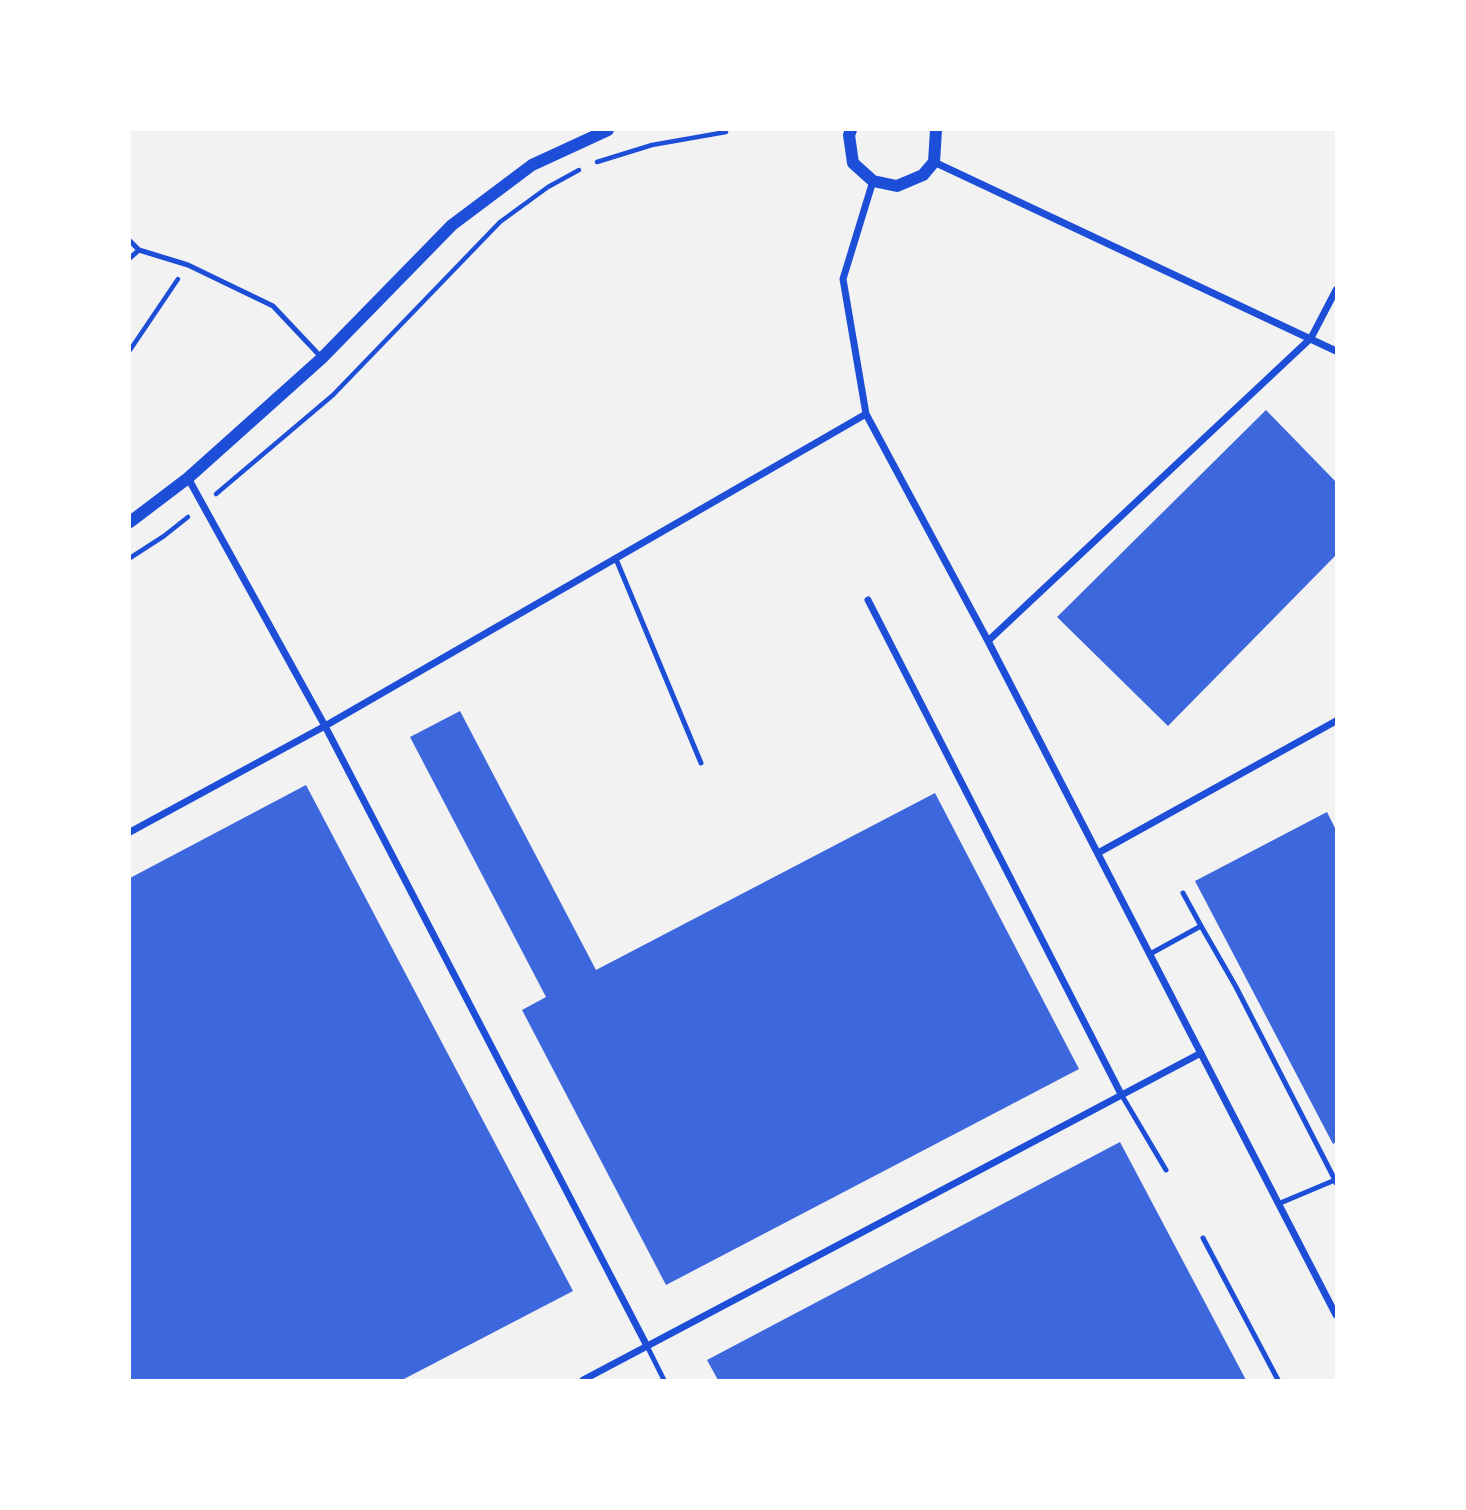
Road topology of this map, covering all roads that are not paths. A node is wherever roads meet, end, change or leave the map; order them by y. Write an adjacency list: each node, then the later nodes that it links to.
1 (608, 130): 12 (street)
2 (851, 130): 5 (street)
3 (936, 130): 4 (street)
4 (934, 162): 5 (street); 10 (street)
5 (873, 181): 13 (street)
6 (130, 241): 7 (lane)
7 (139, 250): 8 (lane); 12 (lane)
8 (130, 258)
9 (1336, 290): 10 (street)
10 (1311, 338): 11 (street); 18 (street)
11 (1336, 351)
12 (322, 358): 14 (street)
13 (866, 414): 16 (street); 18 (street)
14 (188, 478): 15 (street); 20 (street)
15 (130, 522)
16 (616, 559): 20 (street); 21 (lane)
17 (868, 600): 28 (street)
18 (988, 641): 23 (street)
19 (1336, 720): 23 (street)
20 (326, 726): 22 (street); 34 (street)
21 (701, 763)
22 (130, 832)
23 (1098, 853): 26 (street)
24 (1183, 893): 25 (lane)
25 (1201, 926): 26 (lane); 30 (lane)
26 (1150, 954): 27 (street)
27 (1201, 1053): 28 (street); 31 (street)
28 (1121, 1094): 29 (lane); 34 (street)
29 (1166, 1170)
30 (1336, 1182): 31 (lane)
31 (1278, 1204): 33 (street)
32 (1203, 1238): 37 (lane)
33 (1336, 1315)
34 (647, 1346): 35 (street); 36 (lane)
35 (583, 1381)
36 (664, 1381)
37 (1278, 1381)

